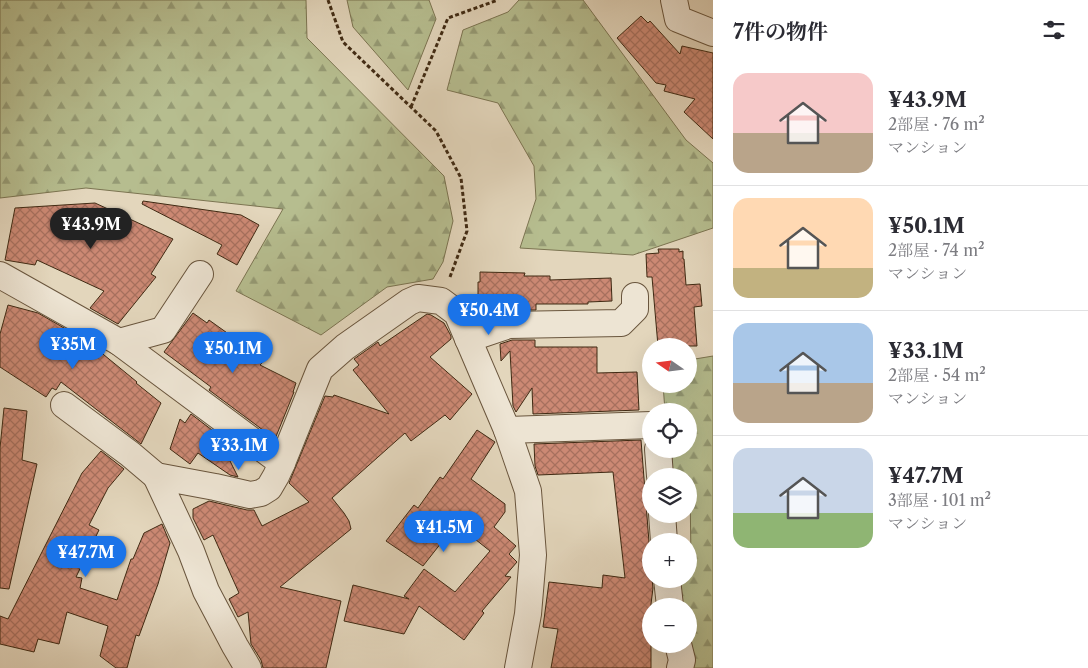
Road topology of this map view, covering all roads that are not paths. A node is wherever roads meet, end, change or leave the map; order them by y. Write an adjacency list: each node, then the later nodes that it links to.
1 (674, 0): 2 (street)
2 (713, 33)
3 (200, 274): 7 (street)
4 (0, 275): 7 (street)
5 (635, 296): 6 (street)
6 (468, 339): 10 (street); 11 (street)
7 (119, 342): 11 (street)
8 (64, 406): 12 (street)
9 (642, 425): 10 (street)
10 (507, 430): 15 (street)
11 (282, 463): 12 (street)
12 (156, 476): 14 (street)
13 (680, 653): 16 (street)
14 (248, 668)
15 (518, 668)
16 (680, 668)

